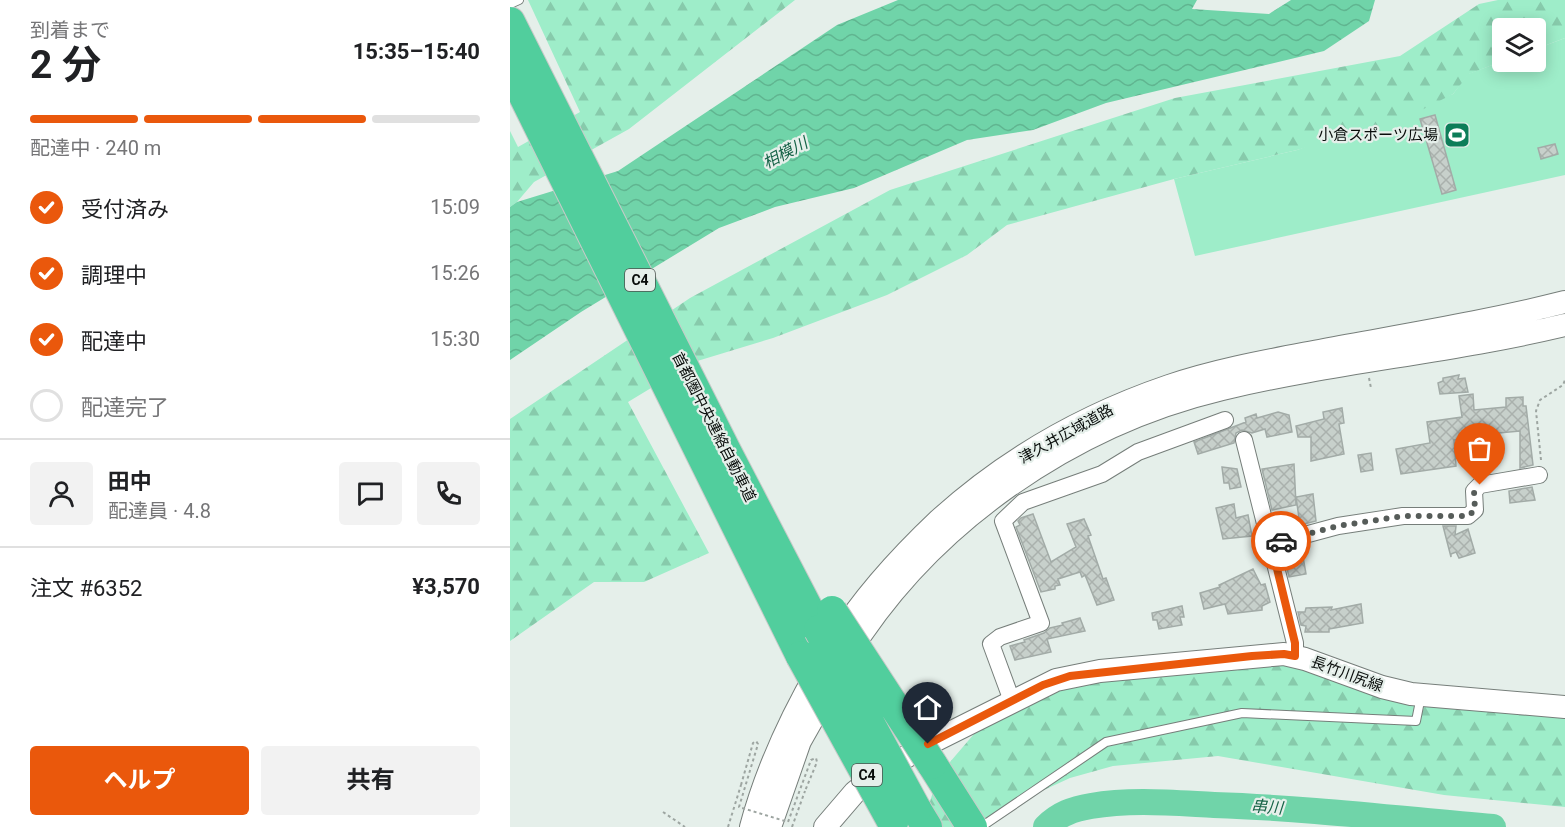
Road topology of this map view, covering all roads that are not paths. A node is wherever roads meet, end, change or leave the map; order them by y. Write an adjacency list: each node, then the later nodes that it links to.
1 (519, 0): 2 (lane)
2 (510, 4)
3 (510, 22): 10 (highway, 首都圏中央連絡自動車道 / C4)
4 (510, 68): 10 (highway, 首都圏中央連絡自動車道 / C4)
5 (1565, 302): 19 (main road, 津久井広域道路)
6 (1565, 325): 17 (main road, 津久井広域道路)
7 (1225, 420): 15 (street)
8 (1244, 440): 11 (street)
9 (1539, 475): 11 (street)
10 (766, 540): 12 (highway); 18 (highway, 首都圏中央連絡自動車道 / C4, bridge)
11 (1271, 544): 13 (street)
12 (826, 620): 21 (highway, C4, bridge); 22 (highway, bridge)
13 (1295, 656): 14 (main road, 長竹川尻線); 15 (main road, 長竹川尻線)
14 (1421, 695): 16 (main road, 長竹川尻線); 23 (lane)
15 (1012, 701): 20 (main road, 長竹川尻線)
16 (1565, 707)
17 (778, 820)
18 (895, 826)
19 (751, 827)
20 (825, 827)
21 (927, 827)
22 (972, 827)
23 (981, 827)

